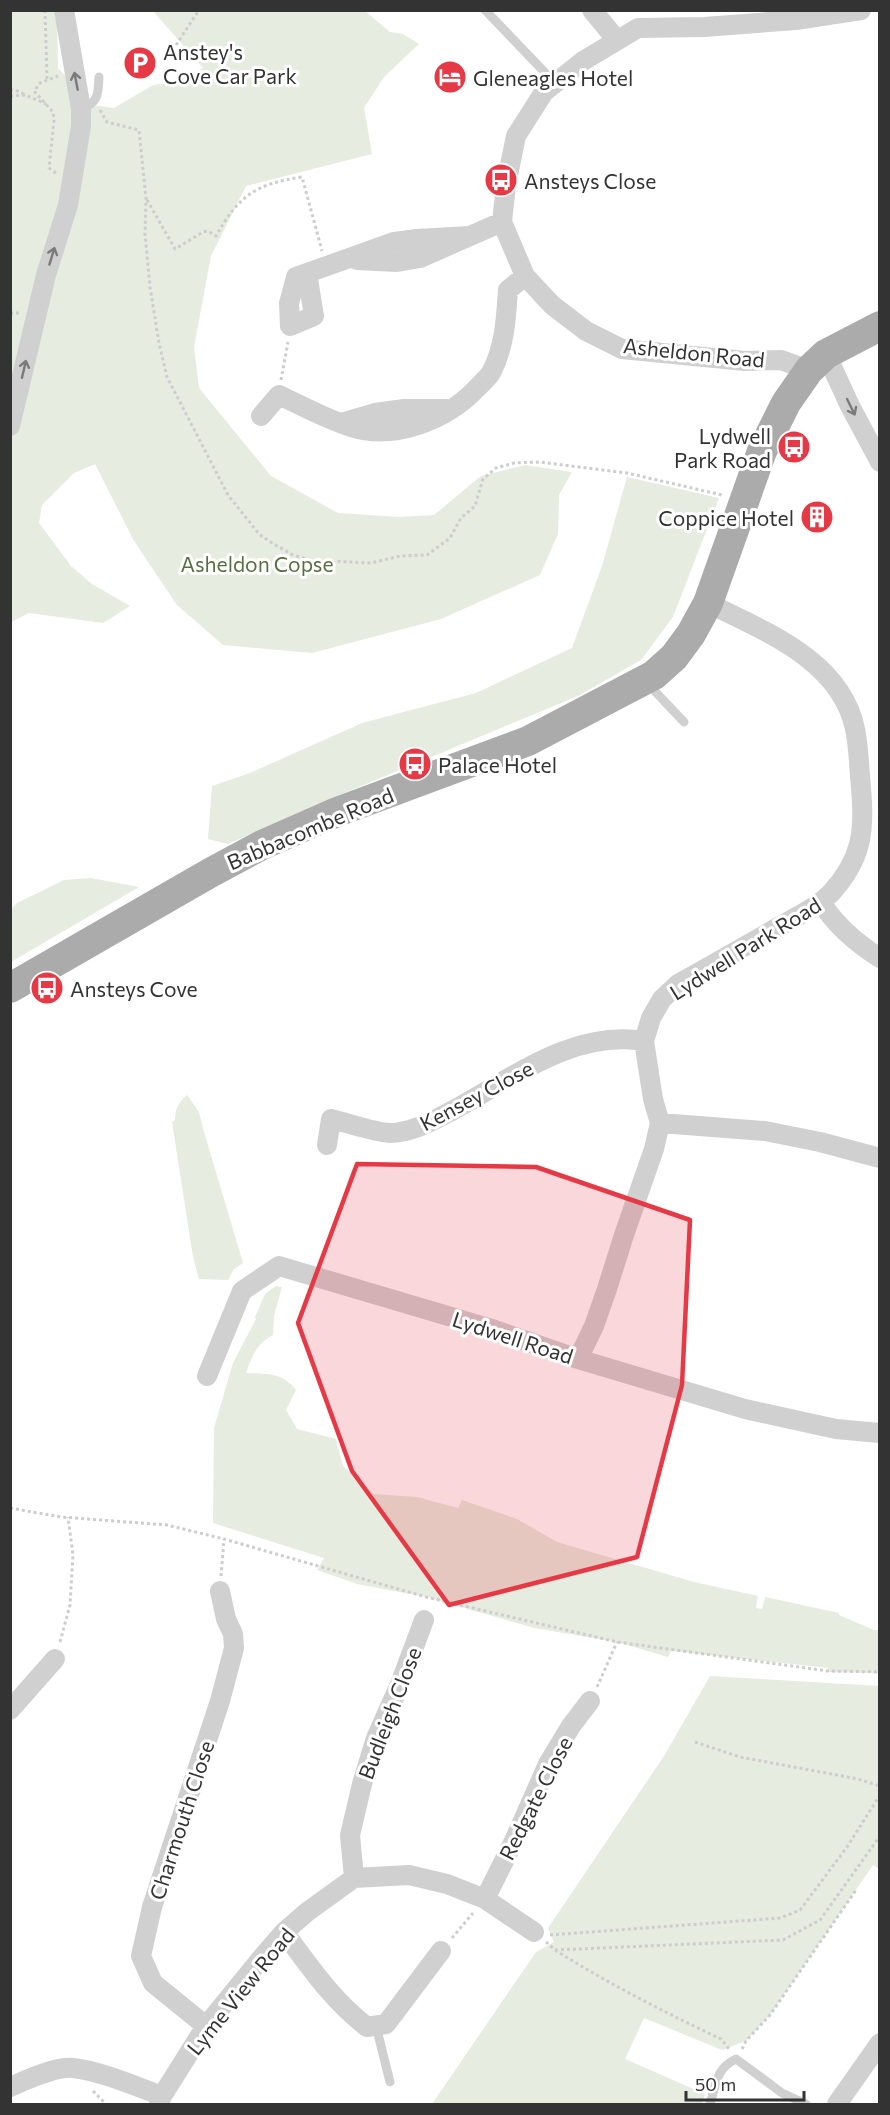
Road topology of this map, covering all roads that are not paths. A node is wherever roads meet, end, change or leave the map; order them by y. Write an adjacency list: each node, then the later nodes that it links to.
1 (64, 10): 8 (street, one-way to 1)
2 (485, 10): 7 (lane)
3 (592, 10): 5 (street)
4 (861, 10): 5 (street, Asheldon Road)
5 (616, 39): 7 (street, Asheldon Road)
6 (99, 77): 8 (lane)
7 (555, 83): 9 (street, Asheldon Road)
8 (86, 107): 21 (street, one-way to 8)
9 (502, 222): 10 (street); 16 (street, Asheldon Road)
10 (469, 236): 11 (street); 13 (street)
11 (417, 238): 12 (street); 13 (street)
12 (394, 242): 14 (street); 15 (street)
13 (420, 258): 15 (street)
14 (348, 260): 15 (street); 17 (street)
15 (397, 262)
16 (525, 276): 19 (street, Asheldon Road); 20 (street)
17 (290, 326)
18 (879, 326): 19 (main road, Babbacombe Road)
19 (818, 362): 22 (street, one-way to 22); 23 (main road, Babbacombe Road)
20 (261, 416)
21 (10, 426)
22 (879, 462)
23 (708, 603): 24 (main road, Babbacombe Road); 26 (street, Lydwell Park Road)
24 (644, 680): 25 (lane); 28 (main road, Babbacombe Road)
25 (684, 722)
26 (821, 902): 27 (street); 29 (street, Lydwell Park Road)
27 (879, 958)
28 (10, 988)
29 (644, 1041): 30 (street, Lydwell Park Road); 31 (street, Kensey Close)
30 (660, 1123): 32 (street); 33 (street, Lydwell Park Road)
31 (327, 1145)
32 (879, 1158)
33 (578, 1359): 34 (street, Lydwell Road); 35 (street, Lydwell Road)
34 (207, 1376)
35 (879, 1433)
36 (220, 1590): 46 (street, Charmouth Close)
37 (423, 1620): 41 (street, Budleigh Close)
38 (55, 1659): 40 (street)
39 (590, 1701): 42 (street, Redgate Close)
40 (10, 1710)
41 (354, 1878): 42 (street); 43 (street, Lyme View Road)
42 (485, 1899): 44 (street)
43 (284, 1932): 46 (street, Lyme View Road); 47 (street)
44 (534, 1932)
45 (441, 1951): 47 (street)
46 (206, 2025): 51 (street, Lyme View Road)
47 (376, 2026): 49 (lane)
48 (879, 2043): 54 (street)
49 (390, 2082)
50 (10, 2087): 51 (street)
51 (161, 2100)
52 (710, 2104): 53 (lane)
53 (806, 2104)
54 (837, 2104)

